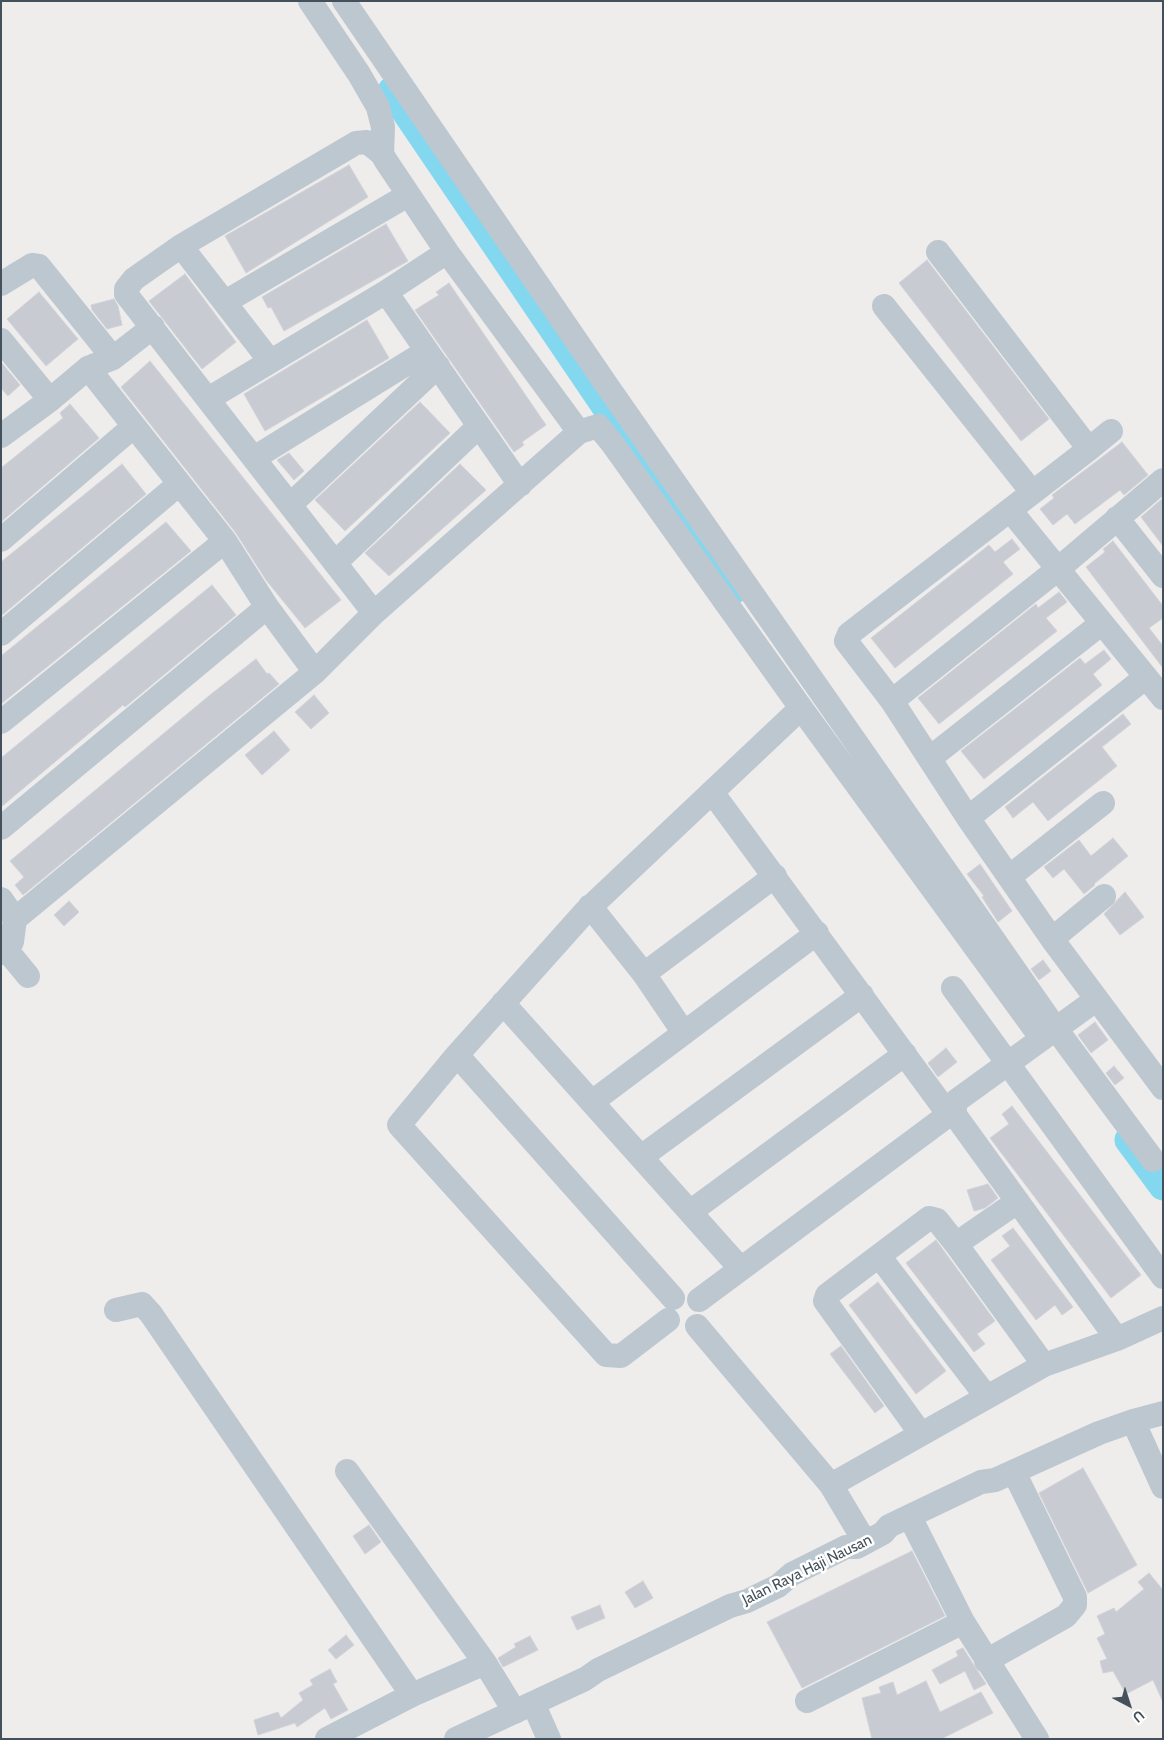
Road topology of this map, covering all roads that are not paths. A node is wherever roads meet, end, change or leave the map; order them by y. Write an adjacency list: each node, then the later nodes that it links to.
1 (310, 1): 3 (street)
2 (344, 1): 70 (street)
3 (382, 154): 4 (street); 5 (street)
4 (408, 195): 6 (street); 10 (street)
5 (180, 246): 10 (street); 12 (street)
6 (447, 252): 9 (street); 23 (street)
7 (938, 252): 25 (street)
8 (1, 284): 14 (street)
9 (386, 292): 15 (street); 16 (street)
10 (225, 302): 16 (street)
11 (884, 306): 30 (street)
12 (153, 328): 14 (street); 18 (street)
13 (1, 340): 19 (street)
14 (113, 358): 17 (street)
15 (432, 358): 20 (street); 26 (street); 31 (street)
16 (270, 361): 18 (street)
17 (88, 368): 19 (street); 21 (street)
18 (208, 399): 26 (street)
19 (50, 400): 24 (street)
20 (479, 426): 29 (street); 36 (street)
21 (133, 427): 28 (street); 34 (street)
22 (1111, 431): 25 (street)
23 (579, 432): 29 (street); 47 (street)
24 (1, 436)
25 (1089, 449): 30 (street)
26 (254, 458): 31 (street)
27 (1163, 480): 33 (street)
28 (179, 484): 35 (street); 42 (street)
29 (520, 485): 40 (street)
30 (1032, 492): 32 (street)
31 (290, 505): 36 (street)
32 (1010, 510): 37 (street); 46 (street)
33 (1117, 518): 37 (street); 38 (street)
34 (1, 540)
35 (225, 542): 39 (street); 48 (street)
36 (335, 563): 40 (street)
37 (1058, 569): 41 (street); 46 (street)
38 (1163, 576)
39 (267, 607): 43 (street); 53 (street)
40 (374, 613): 43 (street)
41 (1102, 623): 44 (street); 49 (street)
42 (1, 634)
43 (315, 672): 59 (street)
44 (1146, 677): 45 (street); 52 (street)
45 (1163, 698)
46 (892, 701): 49 (street)
47 (801, 708): 50 (street); 70 (street)
48 (1, 722)
49 (930, 758): 52 (street)
50 (712, 792): 54 (street); 58 (street)
51 (1103, 803): 55 (street)
52 (968, 818): 55 (street)
53 (1, 828)
54 (776, 876): 60 (street); 63 (street)
55 (1009, 877): 61 (street)
56 (1104, 896): 61 (street)
57 (1, 899): 59 (street)
58 (590, 906): 63 (street); 68 (street)
59 (15, 919): 62 (street)
60 (817, 933): 66 (street); 69 (street)
61 (1052, 939): 67 (street)
62 (4, 951): 64 (street)
63 (644, 974): 69 (street)
64 (28, 976)
65 (953, 988): 73 (street)
66 (862, 995): 72 (street); 77 (street)
67 (1097, 999): 70 (street); 74 (street)
68 (503, 1003): 71 (street); 75 (street)
69 (684, 1032): 75 (street)
70 (1049, 1034): 73 (street); 78 (street)
71 (457, 1054): 86 (street); 86 (street)
72 (905, 1054): 76 (street); 80 (street)
73 (1008, 1064): 76 (street); 84 (street)
74 (1163, 1088)
75 (592, 1102): 77 (street)
76 (952, 1113): 79 (street); 83 (street)
77 (641, 1157): 80 (street)
78 (1153, 1160)
79 (1017, 1202): 81 (street); 90 (street)
80 (690, 1212): 83 (street)
81 (956, 1244): 82 (street); 91 (street)
82 (879, 1256): 92 (street); 95 (street)
83 (741, 1269): 85 (street)
84 (1163, 1278)
85 (699, 1300): 86 (street); 89 (street)
86 (670, 1309): 89 (street)
87 (116, 1310): 105 (street)
88 (1163, 1318): 90 (street)
89 (697, 1326): 98 (street)
90 (1117, 1339): 91 (street)
91 (1044, 1365): 92 (street)
92 (986, 1396): 95 (street)
93 (1163, 1413): 94 (street, Jalan Raya Haji Nausan)
94 (1133, 1421): 97 (street, Jalan Raya Haji Nausan); 99 (street)
95 (922, 1434): 98 (street)
96 (347, 1471): 104 (street)
97 (1014, 1472): 100 (street, Jalan Raya Haji Nausan); 103 (street)
98 (831, 1485): 101 (street)
99 (1163, 1487)
100 (910, 1517): 101 (street, Jalan Raya Haji Nausan); 102 (street)
101 (865, 1542): 107 (street, Jalan Raya Haji Nausan)
102 (963, 1622): 103 (street); 106 (street)
103 (986, 1661): 111 (street)
104 (485, 1664): 105 (street); 107 (street)
105 (412, 1695): 108 (street)
106 (807, 1701)
107 (524, 1708): 109 (street, Jalan Raya Haji Nausan); 110 (street)
108 (327, 1739)
109 (456, 1739)
110 (549, 1739)
111 (1037, 1739)

